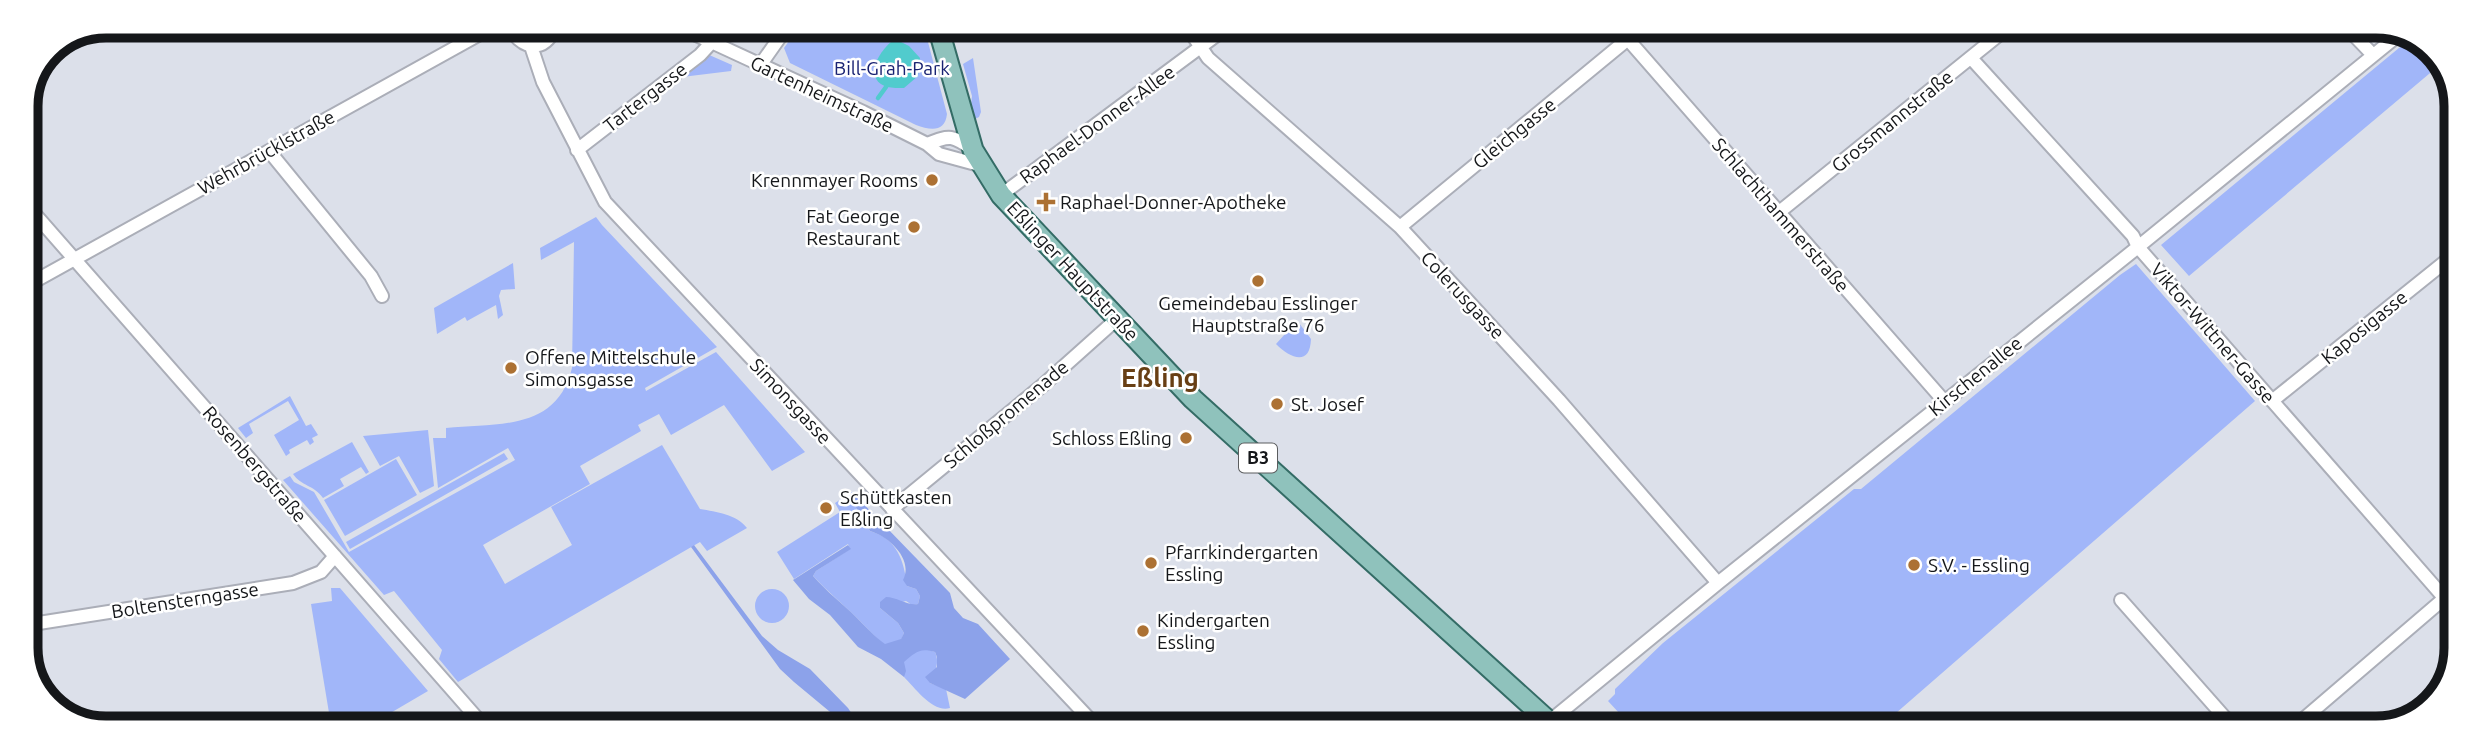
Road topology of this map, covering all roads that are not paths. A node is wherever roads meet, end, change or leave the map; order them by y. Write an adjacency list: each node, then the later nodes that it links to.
1 (473, 38): 23 (street, Wehrbrücklstraße)
2 (516, 38): 14 (street)
3 (551, 38): 14 (street)
4 (701, 38): 13 (street, Gartenheimstraße)
5 (779, 38): 18 (street)
6 (941, 38): 19 (main road, Eßlinger Hauptstraße / B3)
7 (1194, 38): 15 (street, Colerusgasse)
8 (1213, 38): 15 (street, Raphael-Donner-Allee)
9 (1993, 38): 17 (street, Grossmannstraße)
10 (2357, 38): 16 (street)
11 (1628, 39): 26 (street, Schlachthammerstraße); 28 (street, Gleichgasse)
12 (2391, 40): 16 (street, Kirschenallee)
13 (711, 43): 18 (street, Gartenheimstraße); 22 (street, Tartergasse)
14 (531, 46): 22 (street, Simonsgasse)
15 (1200, 48): 25 (street, Raphael-Donner-Allee); 28 (street, Colerusgasse)
16 (2373, 55): 29 (street, Kirschenallee)
17 (1970, 58): 26 (street, Grossmannstraße); 29 (street, Viktor-Wittner-Gasse)
18 (761, 64): 21 (street, Gartenheimstraße)
19 (961, 108): 20 (street); 24 (main road, Eßlinger Hauptstraße / B3)
20 (947, 136): 21 (street); 24 (street)
21 (927, 144): 24 (street, Gartenheimstraße)
22 (577, 150): 37 (street, Simonsgasse)
23 (269, 151): 30 (street, Wehrbrücklstraße); 33 (street)
24 (978, 158): 25 (main road, Eßlinger Hauptstraße / B3)
25 (1001, 195): 34 (main road, Eßlinger Hauptstraße / B3)
26 (1779, 213): 35 (street, Schlachthammerstraße)
27 (38, 218): 30 (street, Rosenbergstraße)
28 (1400, 227): 39 (street, Colerusgasse)
29 (2135, 241): 35 (street, Kirschenallee); 36 (street, Viktor-Wittner-Gasse)
30 (74, 258): 32 (street, Wehrbrücklstraße); 38 (street, Rosenbergstraße)
31 (2444, 263): 36 (street, Kaposigasse)
32 (38, 279)
33 (382, 296)
34 (1118, 318): 37 (street, Schloßpromenade); 46 (main road, Eßlinger Hauptstraße / B3)
35 (1944, 401): 39 (street, Kirschenallee)
36 (2272, 401): 40 (street, Viktor-Wittner-Gasse)
37 (892, 509): 45 (street, Simonsgasse)
38 (335, 556): 43 (street, Boltensterngasse); 44 (street, Rosenbergstraße)
39 (1717, 583): 47 (street, Kirschenallee)
40 (2444, 589)
41 (2444, 598): 49 (street)
42 (2121, 600): 48 (street)
43 (39, 623)
44 (475, 716)
45 (1087, 716)
46 (1544, 716)
47 (1562, 716)
48 (2223, 716)
49 (2307, 716)

